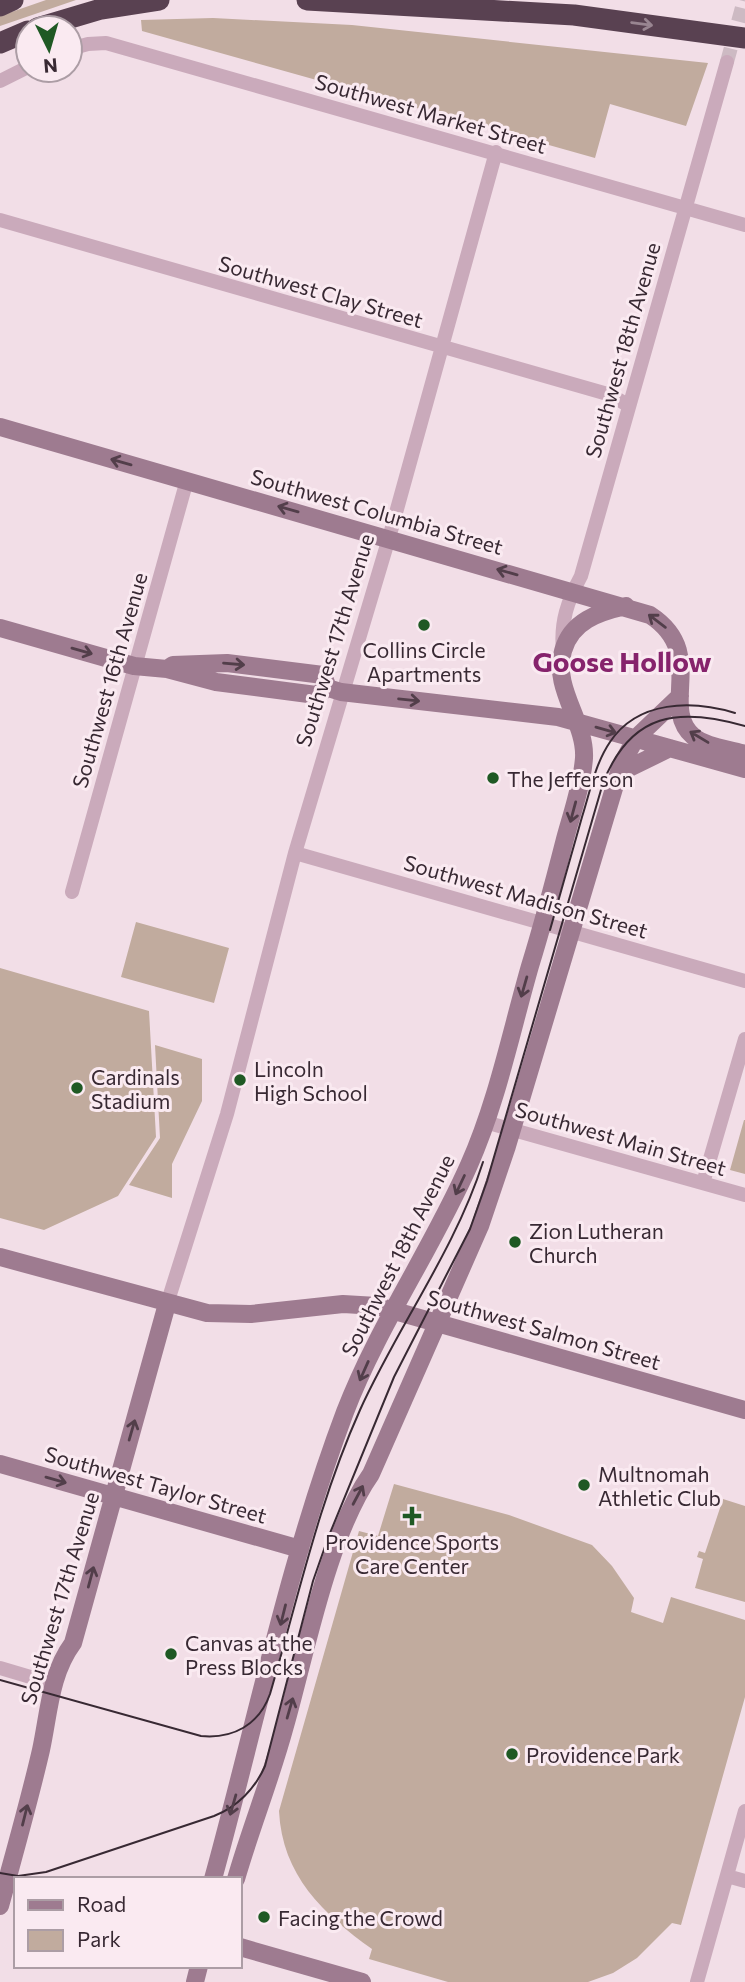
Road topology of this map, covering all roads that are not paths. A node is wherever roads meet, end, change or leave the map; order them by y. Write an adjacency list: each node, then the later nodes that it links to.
1 (13, 0): 6 (highway)
2 (159, 0): 7 (highway)
3 (307, 0): 5 (highway)
4 (524, 0): 8 (highway)
5 (352, 1): 8 (highway)
6 (0, 6)
7 (84, 14)
8 (574, 15): 9 (highway, one-way to 9)
9 (745, 38)
10 (84, 45): 12 (street, Southwest Market Street)
11 (727, 62): 13 (street, Southwest 18th Avenue)
12 (496, 152): 13 (street, Southwest Market Street); 16 (street, Southwest 17th Avenue)
13 (687, 207): 15 (street, Southwest Market Street); 17 (street, Southwest 18th Avenue)
14 (0, 220): 16 (street, Southwest Clay Street)
15 (745, 225)
16 (442, 347): 17 (street, Southwest Clay Street); 20 (street, Southwest 17th Avenue)
17 (629, 406): 21 (street, Southwest 18th Avenue)
18 (0, 427): 19 (street, Southwest Columbia Street, one-way to 18)
19 (187, 480): 20 (street, Southwest Columbia Street, one-way to 19); 25 (street, Southwest 16th Avenue)
20 (389, 538): 21 (street, Southwest Columbia Street, one-way to 20); 26 (street, Southwest 17th Avenue)
21 (573, 590): 22 (street, Southwest Columbia Street); 24 (street, Southwest 18th Avenue)
22 (626, 606): 24 (street); 27 (street, Southwest Columbia Street, one-way to 22)
23 (0, 628): 25 (street, one-way to 25)
24 (563, 650): 28 (street, Southwest 18th Avenue)
25 (134, 666): 26 (street, one-way to 26); 35 (street, Southwest 16th Avenue)
26 (335, 690): 28 (street, one-way to 28); 34 (street, Southwest 17th Avenue)
27 (680, 696): 29 (street); 31 (street, Southwest Columbia Street, one-way to 27)
28 (577, 722): 29 (street, one-way to 29); 36 (street, Southwest 18th Avenue, one-way to 36)
29 (636, 738): 30 (street); 33 (street)
30 (670, 748): 32 (street); 33 (street)
31 (745, 754)
32 (745, 769)
33 (618, 773): 37 (street)
34 (296, 853): 36 (street, Southwest Madison Street); 45 (street, Southwest 17th Avenue)
35 (72, 892)
36 (543, 922): 37 (street, Southwest Madison Street); 40 (street, Southwest 18th Avenue, one-way to 40)
37 (572, 930): 38 (street, Southwest Madison Street); 41 (street)
38 (745, 981)
39 (745, 1039): 42 (street)
40 (485, 1122): 41 (street, Southwest Main Street); 46 (street, Southwest 18th Avenue, one-way to 46)
41 (512, 1129): 42 (street, Southwest Main Street); 47 (street)
42 (703, 1183): 43 (street, Southwest Main Street)
43 (745, 1195)
44 (0, 1257): 45 (street, Southwest Salmon Street)
45 (167, 1304): 46 (street, Southwest Salmon Street); 50 (street, Southwest 17th Avenue, one-way to 45)
46 (394, 1310): 47 (street, Southwest Salmon Street); 51 (street, Southwest 18th Avenue, one-way to 51)
47 (440, 1323): 48 (street, Southwest Salmon Street); 57 (street, one-way to 47)
48 (745, 1410)
49 (0, 1464): 50 (street, Southwest Taylor Street, one-way to 50)
50 (113, 1496): 51 (street, Southwest Taylor Street); 53 (street, Southwest 17th Avenue, one-way to 50)
51 (300, 1549): 56 (street, Southwest 18th Avenue, one-way to 56)
52 (0, 1668): 53 (street)
53 (54, 1684): 58 (street, Southwest 17th Avenue, one-way to 53)
54 (745, 1811): 55 (street)
55 (727, 1876): 59 (street); 63 (street)
56 (214, 1877)
57 (237, 1877)
58 (8, 1881): 60 (street, Southwest 17th Avenue)
59 (745, 1881)
60 (0, 1906)
61 (242, 1948): 62 (street)
62 (362, 1982)
63 (696, 1982)

